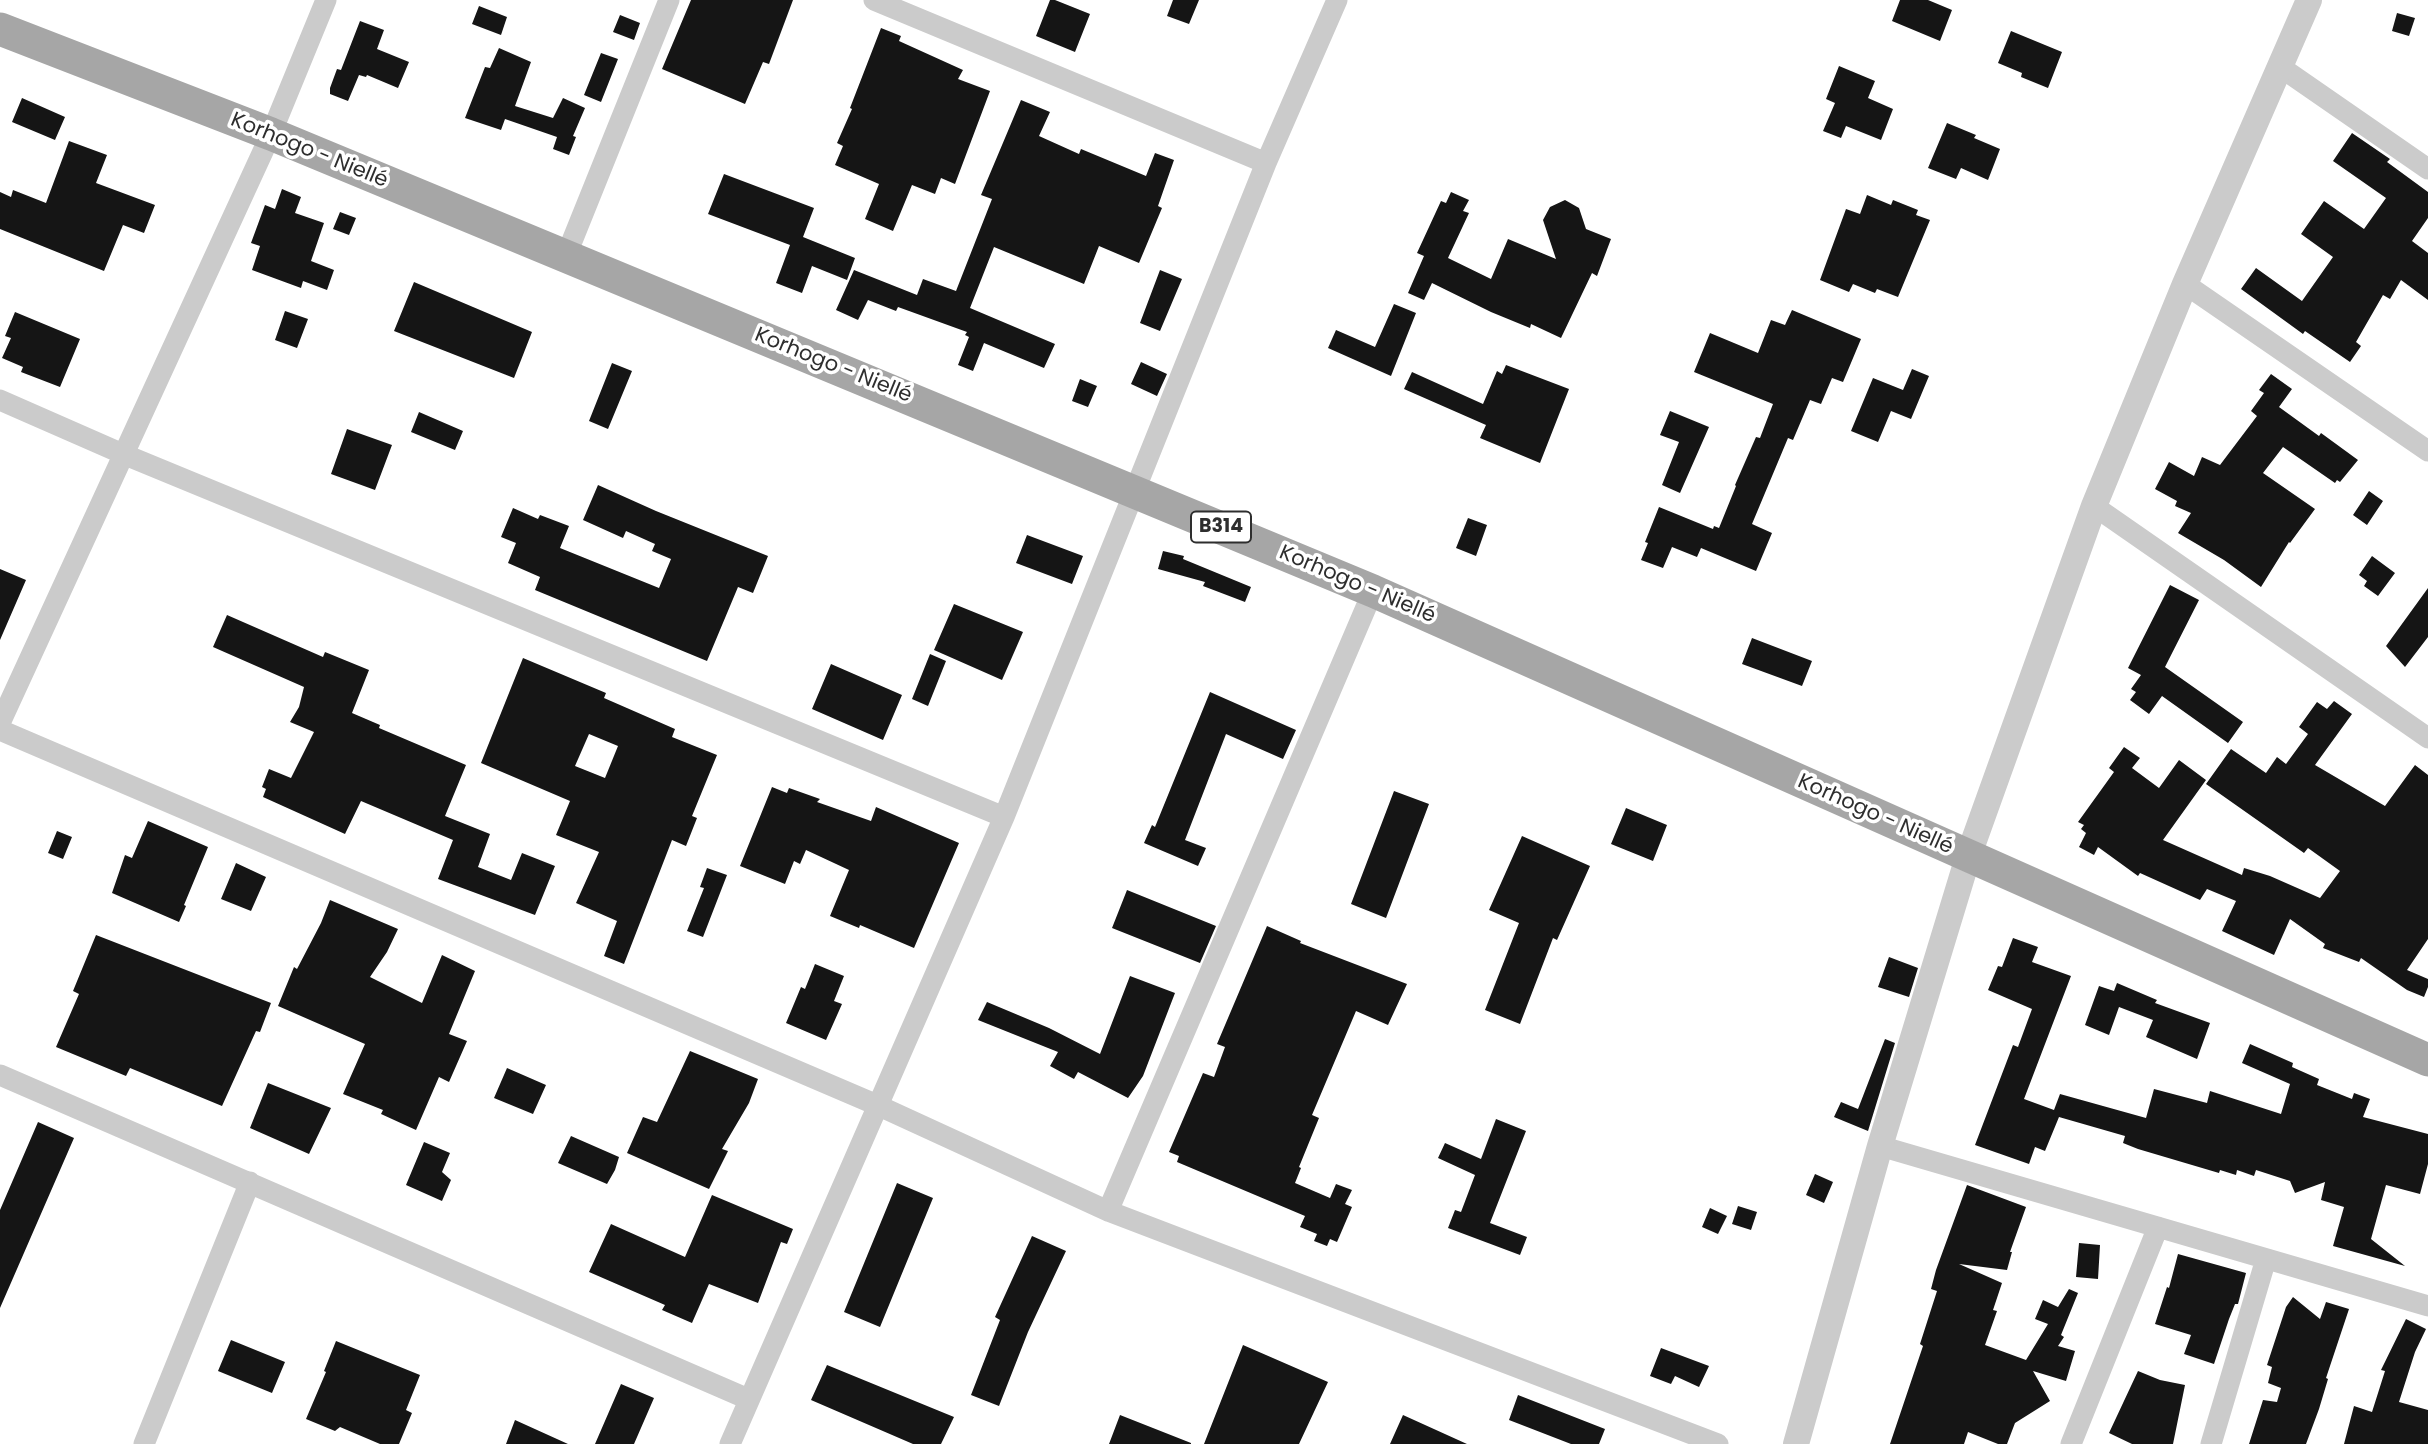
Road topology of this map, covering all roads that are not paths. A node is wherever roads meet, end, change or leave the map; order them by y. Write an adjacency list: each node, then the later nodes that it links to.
1 (326, 0): 8 (street)
2 (670, 0): 11 (street)
3 (874, 0): 9 (street)
4 (1337, 0): 9 (street)
5 (2309, 0): 7 (street)
6 (0, 29): 8 (main road, Korhogo - Niellé / B314)
7 (2279, 66): 10 (street); 12 (street)
8 (271, 134): 11 (main road, Korhogo - Niellé / B314); 15 (street)
9 (1266, 163): 16 (street)
10 (2428, 169)
11 (566, 256): 16 (main road, Korhogo - Niellé / B314)
12 (2185, 284): 14 (street); 17 (street)
13 (0, 400): 15 (street)
14 (2428, 451)
15 (123, 454): 19 (street); 22 (street)
16 (1136, 491): 18 (main road, Korhogo - Niellé / B314); 22 (street)
17 (2094, 506): 21 (street); 23 (street)
18 (1373, 591): 23 (main road, Korhogo - Niellé / B314); 29 (street)
19 (0, 723)
20 (0, 730): 26 (street)
21 (2428, 738)
22 (1004, 817): 26 (street)
23 (1968, 856): 24 (main road, Korhogo - Niellé / B314); 27 (street)
24 (2428, 1060)
25 (0, 1074): 28 (street)
26 (877, 1105): 29 (street); 33 (street)
27 (1880, 1146): 30 (street); 37 (street)
28 (250, 1182): 33 (street); 34 (street)
29 (1108, 1211): 36 (street)
30 (2158, 1227): 31 (street); 38 (street)
31 (2266, 1259): 32 (street); 39 (street)
32 (2428, 1306)
33 (748, 1399): 35 (street)
34 (144, 1444)
35 (730, 1444)
36 (1718, 1444)
37 (1796, 1444)
38 (2071, 1444)
39 (2211, 1444)

